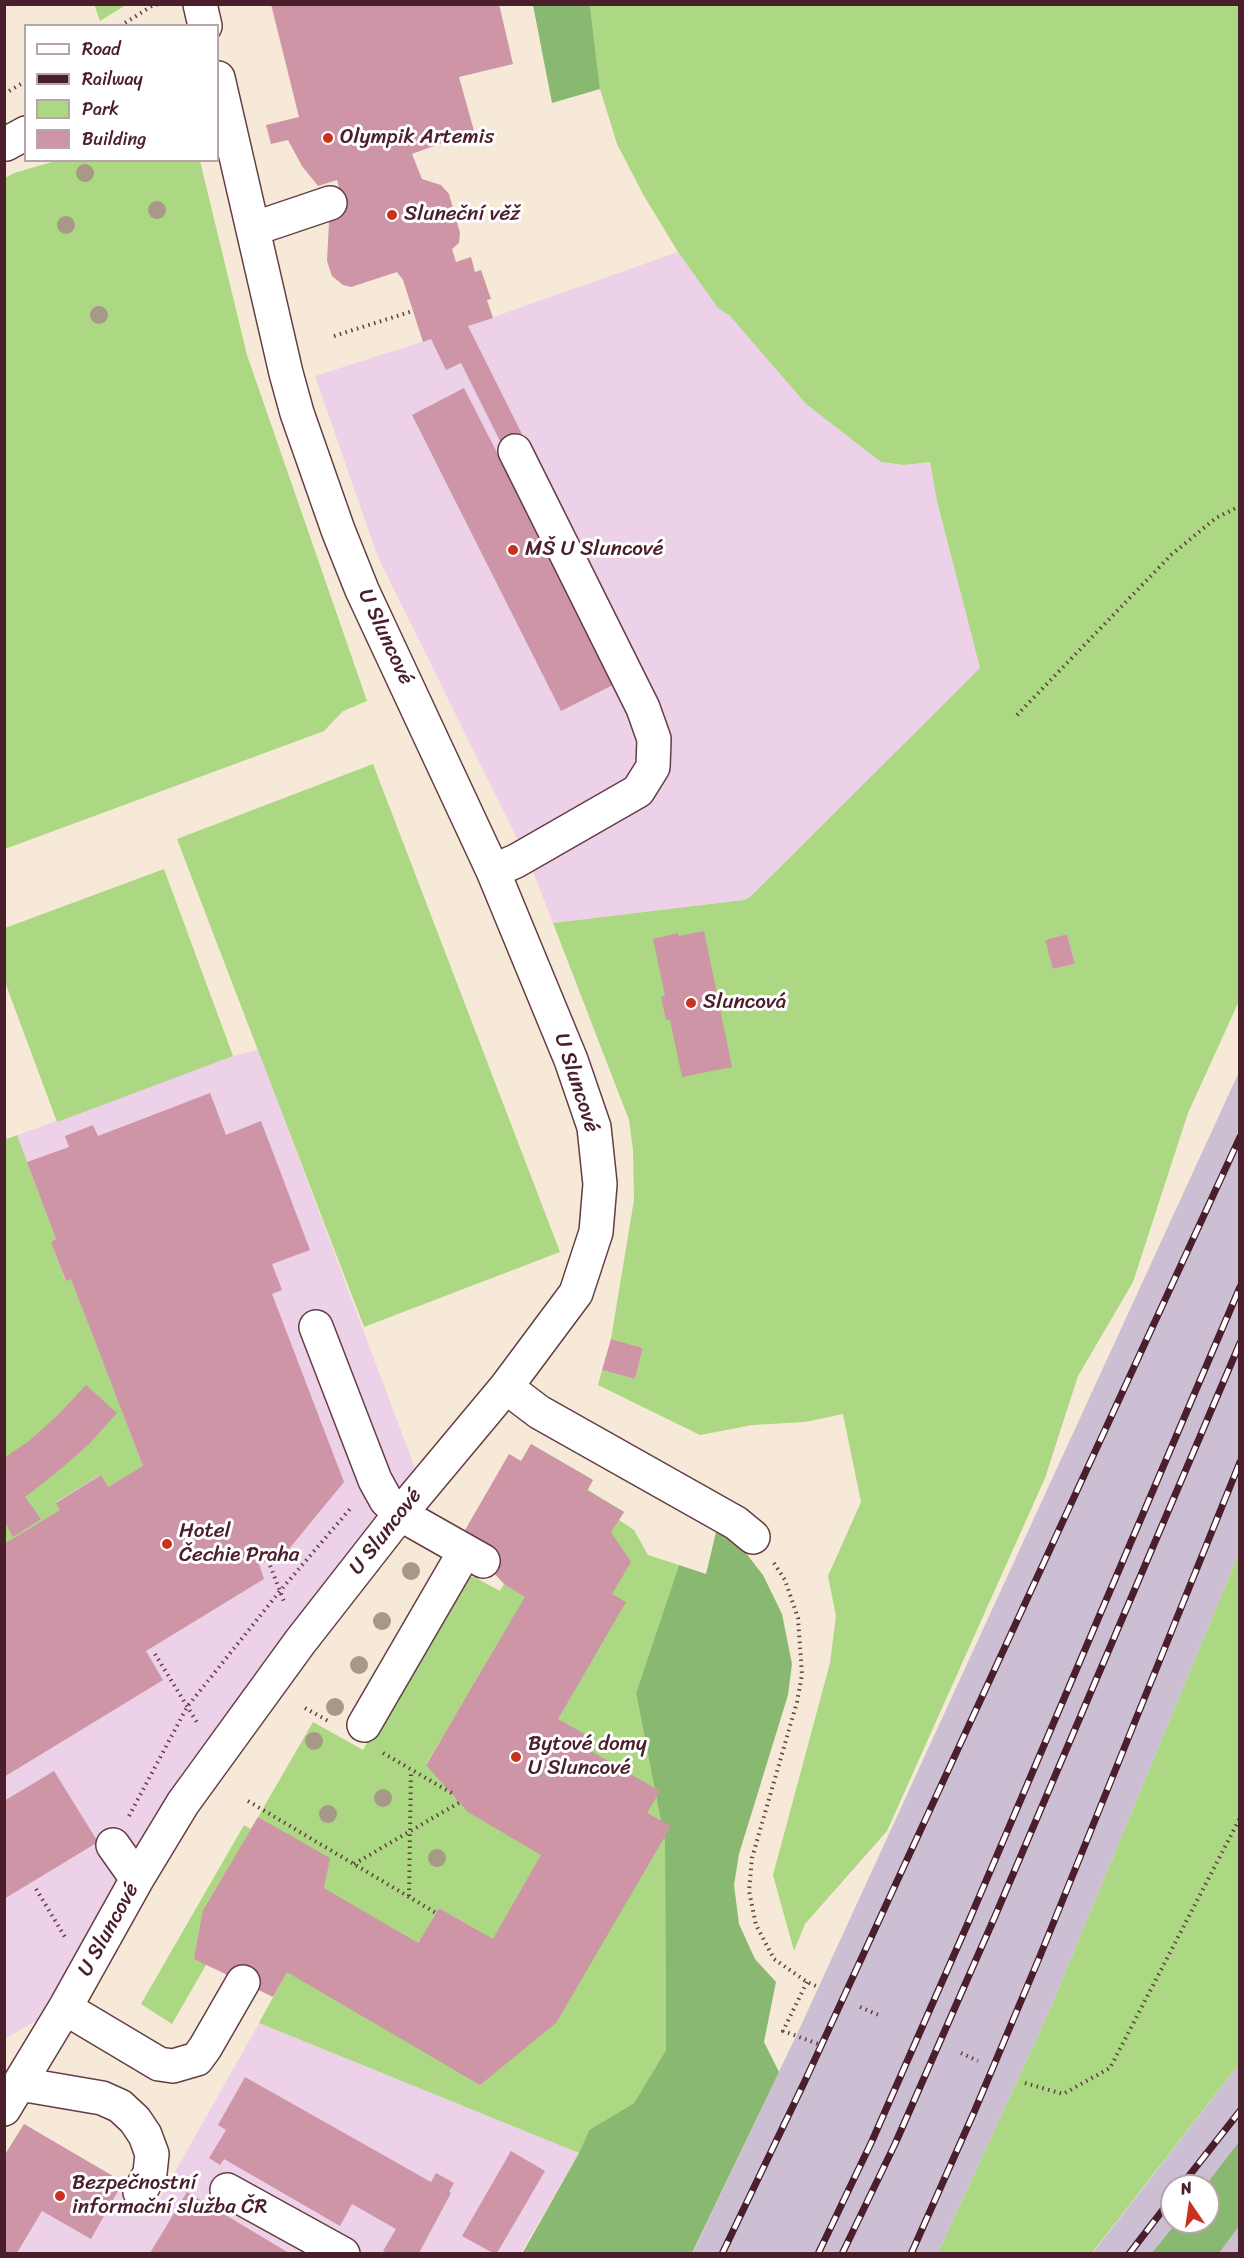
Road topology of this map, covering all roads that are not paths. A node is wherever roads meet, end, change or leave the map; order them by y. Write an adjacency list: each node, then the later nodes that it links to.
1 (200, 4): 2 (street)
2 (205, 24)
3 (219, 82): 5 (street, U Sluncové)
4 (330, 203): 5 (street)
5 (253, 229): 7 (street, U Sluncové)
6 (515, 451): 7 (street)
7 (493, 871): 9 (street, U Sluncové)
8 (316, 1327): 10 (street)
9 (506, 1387): 10 (street, U Sluncové); 11 (street)
10 (400, 1514): 12 (street); 14 (street, U Sluncové)
11 (753, 1537)
12 (364, 1725)
13 (113, 1845): 14 (street)
14 (137, 1880): 16 (street, U Sluncové)
15 (243, 1982): 16 (street)
16 (65, 2008): 17 (street, U Sluncové)
17 (12, 2096): 19 (street)
18 (227, 2190): 20 (street)
19 (140, 2192)
20 (343, 2253)

